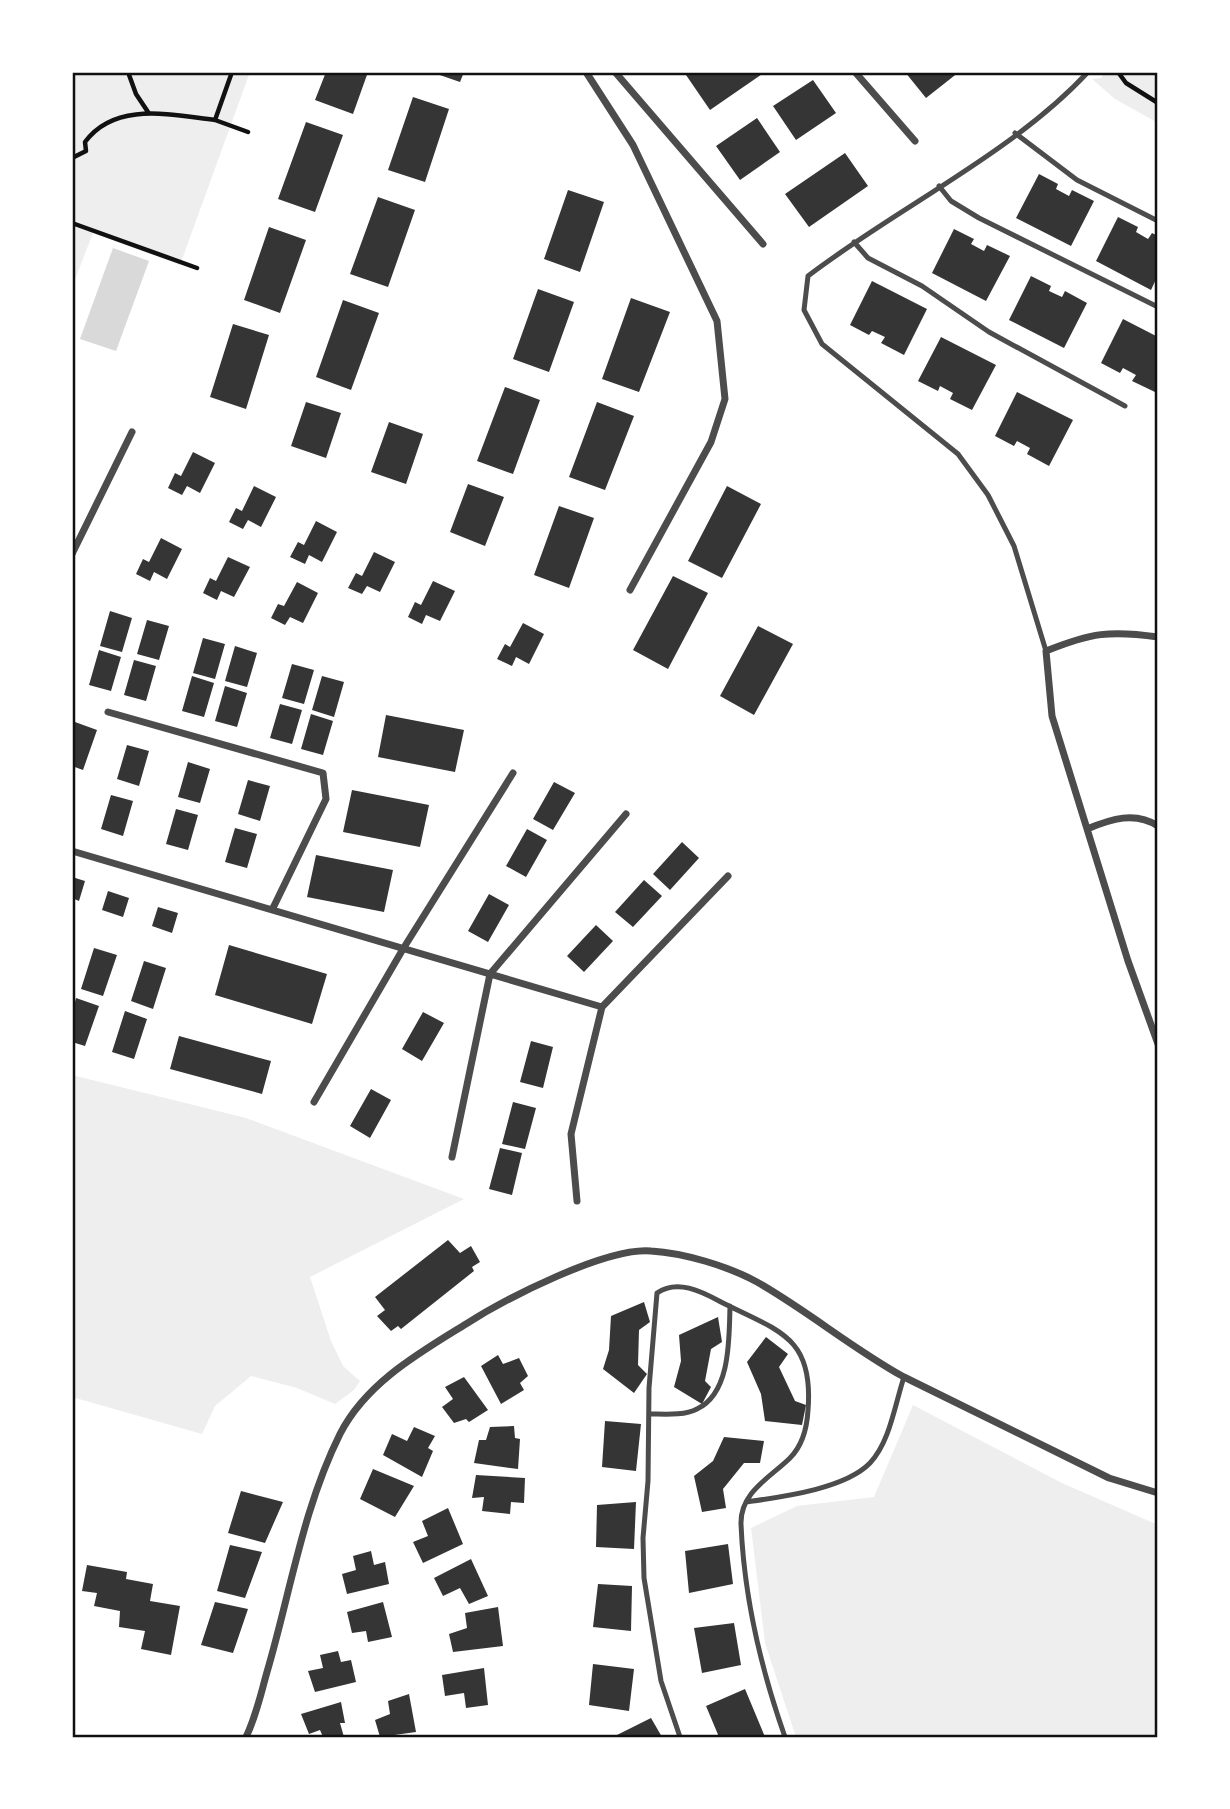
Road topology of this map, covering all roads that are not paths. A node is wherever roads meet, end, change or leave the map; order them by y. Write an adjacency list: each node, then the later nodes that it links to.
1 (586, 72): 15 (street)
2 (615, 72): 10 (street)
3 (855, 72): 6 (street)
4 (1088, 72): 5 (lane)
5 (1015, 133): 7 (lane); 8 (lane)
6 (915, 141)
7 (939, 186): 9 (lane); 11 (lane)
8 (1158, 221)
9 (854, 242): 12 (lane); 17 (lane)
10 (763, 244)
11 (1158, 307)
12 (1125, 406)
13 (132, 432): 14 (street)
14 (72, 554)
15 (630, 590)
16 (1158, 637): 17 (street)
17 (1046, 651): 22 (street)
18 (108, 712): 25 (street)
19 (513, 773): 26 (street)
20 (626, 814): 27 (street)
21 (1158, 826): 22 (street)
22 (1087, 828): 29 (street)
23 (72, 850): 25 (street)
24 (728, 876): 28 (street)
25 (274, 908): 26 (street)
26 (403, 949): 27 (street); 30 (street)
27 (491, 974): 28 (street); 31 (street)
28 (602, 1007): 32 (street)
29 (1158, 1044)
30 (314, 1102)
31 (452, 1157)
32 (577, 1201)
33 (730, 1306): 35 (lane); 35 (lane); 37 (lane)
34 (904, 1377): 36 (street); 37 (lane); 38 (street)
35 (649, 1414): 39 (lane)
36 (1158, 1493)
37 (746, 1502): 40 (lane)
38 (246, 1737)
39 (680, 1737)
40 (785, 1737)

